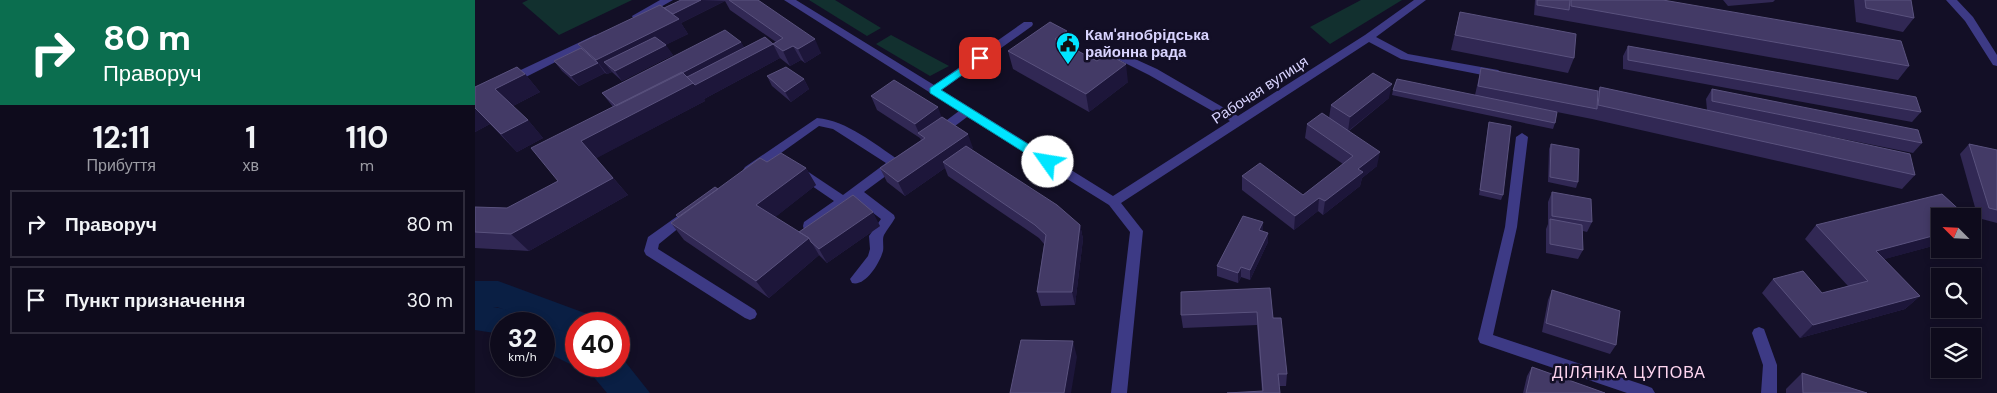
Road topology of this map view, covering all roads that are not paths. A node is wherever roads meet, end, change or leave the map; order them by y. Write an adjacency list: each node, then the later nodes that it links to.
1 (668, 0): 5 (street)
2 (789, 0): 13 (street)
3 (1421, 0): 8 (street, Рабочая вулиця)
4 (1951, 0): 10 (street)
5 (627, 21)
6 (1028, 24): 13 (street)
7 (603, 34): 12 (street)
8 (1369, 37): 11 (street); 15 (street, Рабочая вулиця)
9 (1109, 52): 15 (street)
10 (1997, 63)
11 (1510, 77)
12 (501, 85)
13 (934, 90): 14 (street)
14 (967, 111): 17 (street); 22 (street)
15 (1238, 121): 22 (street, Рабочая вулиця)
16 (1522, 137): 29 (street)
17 (927, 140)
18 (776, 151): 19 (street); 20 (street); 21 (street)
19 (738, 178)
20 (855, 192): 21 (street); 25 (street)
21 (843, 201): 24 (street)
22 (1113, 202): 28 (street)
23 (700, 205): 26 (street)
24 (797, 234)
25 (857, 279)
26 (750, 314)
27 (1759, 333): 30 (street)
28 (1119, 393)
29 (1647, 393)
30 (1769, 393)

